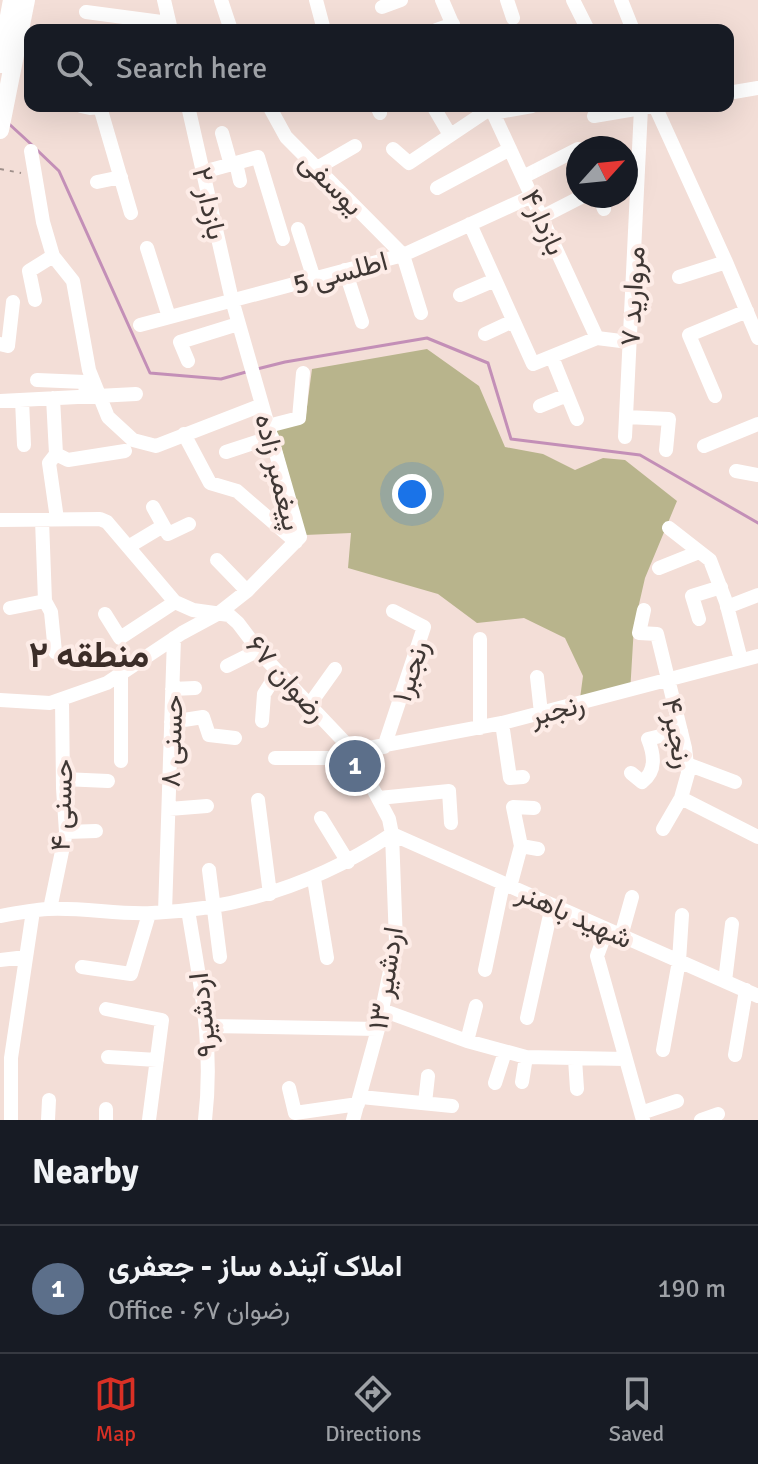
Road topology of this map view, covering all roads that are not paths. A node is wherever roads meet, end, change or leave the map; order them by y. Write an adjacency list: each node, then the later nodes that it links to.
1 (221, 0): 16 (street)
2 (316, 0): 17 (street)
3 (401, 0): 10 (street)
4 (442, 0): 18 (street)
5 (507, 0): 12 (street)
6 (573, 0): 19 (street)
7 (621, 0): 20 (street)
8 (23, 1): 13 (main road); 22 (main road)
9 (168, 1): 15 (street)
10 (382, 7)
11 (86, 12): 14 (street)
12 (513, 18)
13 (24, 24)
14 (158, 24)
15 (170, 24)
16 (229, 24)
17 (322, 24)
18 (453, 24)
19 (585, 24)
20 (631, 24)
21 (24, 42): 35 (main road)
22 (1, 57)
23 (757, 91): 24 (street)
24 (734, 93)
25 (104, 112): 46 (street)
26 (189, 112): 45 (street, بازدار ۲)
27 (272, 112): 44 (street, یوسفی)
28 (437, 112): 37 (street)
29 (487, 112): 37 (street)
30 (493, 112): 40 (street, بازدار۴)
31 (618, 112): 34 (street)
32 (649, 112): 80 (street, مروارید ۷)
33 (651, 112): 61 (street)
34 (594, 116)
35 (2, 122)
36 (222, 133): 43 (street)
37 (450, 135): 39 (street)
38 (355, 146): 44 (street)
39 (393, 149)
40 (510, 149): 47 (street, بازدار۴); 50 (street)
41 (31, 151): 60 (street)
42 (566, 155): 47 (street)
43 (234, 164): 45 (street); 48 (street); 57 (street)
44 (317, 168): 59 (street, یوسفی)
45 (203, 172): 68 (street, بازدار ۲)
46 (121, 177): 49 (street); 53 (street)
47 (523, 177): 51 (street, بازدار۴)
48 (240, 181)
49 (97, 182)
50 (437, 188)
51 (532, 196): 54 (street, بازدار۴); 55 (street, اطلسی 5)
52 (566, 205): 54 (street)
53 (131, 213)
54 (542, 217): 78 (street, بازدار۴)
55 (470, 224): 59 (street, اطلسی 5); 65 (street)
56 (298, 229): 64 (street)
57 (283, 239)
58 (147, 248): 72 (street)
59 (403, 255): 62 (street, اطلسی 5); 71 (street)
60 (53, 256): 67 (street); 88 (street)
61 (726, 262): 63 (street); 70 (street)
62 (345, 270): 64 (street, اطلسی 5); 74 (street)
63 (679, 277)
64 (314, 279): 68 (street, اطلسی 5)
65 (495, 280): 66 (street); 73 (street)
66 (460, 295)
67 (35, 300)
68 (232, 300): 72 (street, اطلسی 5); 75 (street, پیغمبر زاده)
69 (13, 302): 81 (street)
70 (747, 311): 79 (street); 89 (street)
71 (421, 313)
72 (169, 317): 76 (street, اطلسی 5)
73 (513, 321): 77 (street); 82 (street)
74 (362, 322)
75 (238, 324): 83 (street); 93 (street, پیغمبر زاده)
76 (140, 325)
77 (485, 334)
78 (597, 338): 80 (street); 82 (street)
79 (758, 338)
80 (629, 342): 95 (street, مروارید ۷)
81 (0, 344)
82 (552, 357): 87 (street)
83 (188, 361)
84 (303, 373): 98 (street)
85 (37, 380): 88 (street)
86 (136, 394): 88 (street)
87 (567, 395): 94 (street); 96 (street)
88 (93, 396): 90 (street); 99 (street)
89 (715, 396)
90 (53, 398): 91 (street); 106 (street)
91 (22, 400): 92 (street); 101 (street)
92 (0, 401)
93 (262, 405): 98 (street, پیغمبر زاده); 99 (street)
94 (540, 406)
95 (626, 417): 100 (street, مروارید ۷); 103 (street)
96 (577, 419)
97 (758, 424): 102 (street)
98 (270, 431): 105 (street); 115 (street, پیغمبر زاده)
99 (184, 434): 115 (street)
100 (625, 437)
101 (24, 445)
102 (704, 446)
103 (666, 450)
104 (125, 451): 106 (street)
105 (226, 452)
106 (56, 454): 110 (street)
107 (736, 471): 108 (street)
108 (758, 475)
109 (153, 507): 113 (street)
110 (49, 519): 111 (street); 116 (street); 123 (street)
111 (0, 520)
112 (189, 524): 113 (street)
113 (163, 526): 116 (street)
114 (669, 528): 117 (street)
115 (296, 542): 121 (street, پیغمبر زاده)
116 (128, 547): 124 (street)
117 (699, 552): 119 (street); 120 (street)
118 (217, 560): 121 (street)
119 (659, 568)
120 (721, 587): 125 (street); 131 (street)
121 (247, 591): 129 (street, پیغمبر زاده)
122 (758, 595): 125 (street)
123 (45, 601): 126 (street); 135 (street)
124 (175, 602): 129 (street); 130 (street)
125 (727, 607): 136 (street)
126 (10, 608)
127 (644, 610): 142 (street, رنجبر۴)
128 (393, 611): 155 (street, رنجبر۱)
129 (219, 613): 132 (street, پیغمبر زاده); 134 (street, رضوان ۶۷)
130 (105, 614)
131 (699, 619)
132 (174, 638): 140 (street, پیغمبر زاده); 144 (street, حسنی ۸)
133 (480, 639): 152 (street)
134 (259, 650): 137 (street); 139 (street, رضوان ۶۷)
135 (55, 652)
136 (752, 661): 142 (street, رنجبر)
137 (227, 666)
138 (335, 669): 147 (street)
139 (278, 672): 147 (street, رضوان ۶۷); 149 (street)
140 (121, 674): 145 (street, پیغمبر زاده); 158 (street)
141 (537, 677): 148 (street)
142 (668, 679): 148 (street, رنجبر); 153 (street, رنجبر۴)
143 (195, 688): 144 (street)
144 (172, 689): 150 (street, حسنی ۸)
145 (62, 699): 146 (street, پیغمبر زاده); 162 (street, حسنی ۴)
146 (0, 700)
147 (310, 704): 156 (street, رضوان ۶۷)
148 (541, 713): 151 (street, رنجبر)
149 (262, 721)
150 (171, 722): 154 (street); 170 (street, حسنی ۸)
151 (502, 723): 152 (street, رنجبر); 161 (street)
152 (480, 728): 155 (street, رنجبر)
153 (681, 731): 159 (street, رنجبر۴); 160 (street)
154 (235, 738)
155 (384, 747): 156 (street, رنجبر)
156 (355, 755): 157 (street, رنجبر); 165 (street, رضوان ۶۷)
157 (275, 758)
158 (121, 761)
159 (687, 764): 164 (street); 166 (street, رنجبر۴)
160 (631, 773)
161 (523, 777)
162 (63, 779): 163 (street); 175 (street, حسنی ۴)
163 (108, 781)
164 (735, 782)
165 (379, 798): 172 (street); 176 (street, رضوان ۶۷)
166 (681, 798): 173 (street, رنجبر۴); 177 (street)
167 (258, 800): 184 (street)
168 (207, 806): 170 (street)
169 (534, 808): 178 (street)
170 (169, 809): 191 (street, حسنی ۸)
171 (321, 818): 180 (street)
172 (451, 823)
173 (663, 829)
174 (96, 831): 175 (street)
175 (66, 832): 188 (street, حسنی ۴)
176 (392, 834): 180 (street); 183 (street, شهید باهنر); 209 (street, اردشیر ۱۳)
177 (758, 837)
178 (521, 846): 179 (street); 183 (street)
179 (538, 849)
180 (348, 862): 182 (street)
181 (209, 870): 187 (street)
182 (314, 879): 184 (street); 200 (street)
183 (506, 886): 186 (street, شهید باهنر); 204 (street)
184 (270, 894): 187 (street)
185 (632, 897): 197 (street)
186 (552, 906): 196 (street, شهید باهنر); 210 (street)
187 (214, 907): 189 (street); 199 (street)
188 (50, 909): 190 (street); 192 (street)
189 (188, 910): 191 (street); 211 (street, اردشیر۹)
190 (33, 911): 194 (street); 198 (street)
191 (165, 912): 192 (street)
192 (149, 914): 203 (street)
193 (682, 915): 202 (street)
194 (0, 916)
195 (732, 924): 205 (street)
196 (607, 929): 197 (street, شهید باهنر); 220 (street)
197 (621, 936): 202 (street, شهید باهنر)
198 (26, 957): 201 (street); 235 (street)
199 (220, 957)
200 (327, 958)
201 (0, 960)
202 (679, 961): 205 (street, شهید باهنر); 214 (street)
203 (82, 967)
204 (485, 970)
205 (725, 981): 206 (street, شهید باهنر)
206 (752, 993): 216 (street)
207 (476, 1006): 213 (street)
208 (106, 1009): 221 (street)
209 (382, 1010): 212 (street, اردشیر ۱۳); 213 (street)
210 (527, 1018)
211 (208, 1026): 212 (street); 237 (street, اردشیر۹)
212 (378, 1029): 228 (street, اردشیر ۱۳)
213 (467, 1041): 215 (street)
214 (663, 1050)
215 (505, 1052): 218 (street); 224 (street)
216 (735, 1055)
217 (108, 1057): 221 (street)
218 (526, 1057): 219 (street); 223 (street)
219 (575, 1059): 220 (street); 226 (street)
220 (625, 1059): 233 (street)
221 (157, 1060): 234 (street)
222 (428, 1076): 230 (street)
223 (522, 1082)
224 (495, 1083)
225 (289, 1088): 228 (street)
226 (577, 1089)
227 (49, 1100): 236 (street)
228 (360, 1100): 230 (street); 238 (street, اردشیر ۱۳)
229 (677, 1101): 233 (street)
230 (425, 1103): 231 (street)
231 (452, 1106)
232 (718, 1114): 239 (street)
233 (642, 1117)
234 (152, 1119)
235 (11, 1120)
236 (48, 1120)
237 (205, 1120)
238 (353, 1120)
239 (701, 1120)

